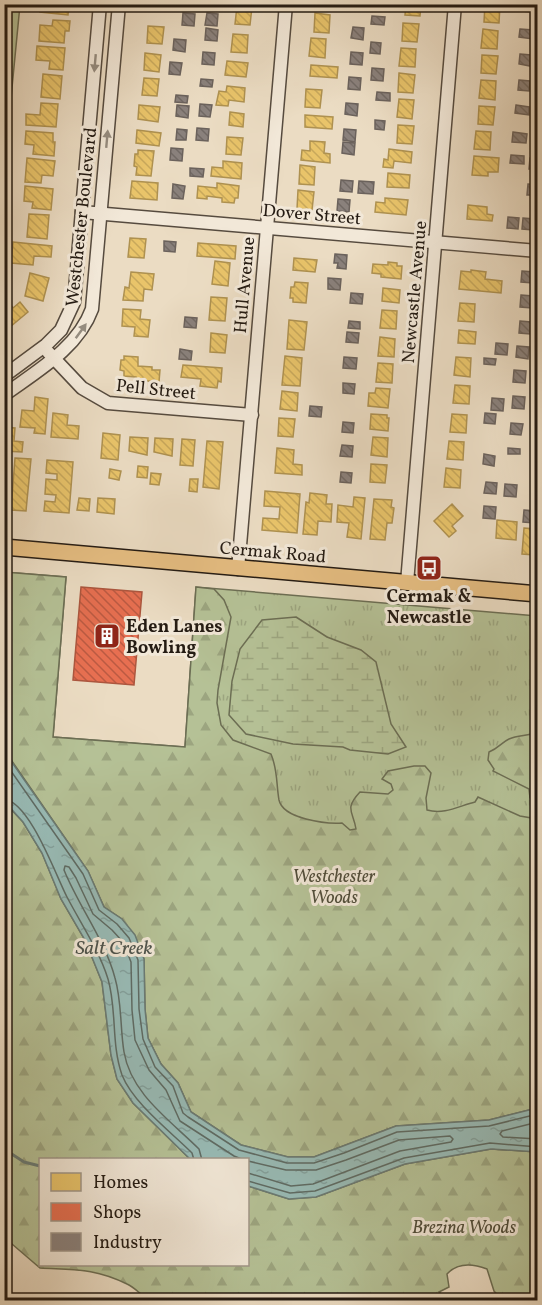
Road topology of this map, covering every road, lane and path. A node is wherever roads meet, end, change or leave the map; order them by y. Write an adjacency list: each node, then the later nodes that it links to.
1 (100, 4): 5 (street, Westchester Boulevard, one-way to 5)
2 (119, 4): 6 (street, Westchester Boulevard, one-way to 2)
3 (285, 4): 7 (street, Hull Avenue)
4 (455, 4): 8 (street, Newcastle Avenue)
5 (82, 212): 6 (street, Dover Street); 10 (street, Westchester Boulevard)
6 (101, 214): 7 (street, Dover Street); 11 (street, Westchester Boulevard, one-way to 6)
7 (267, 228): 8 (street, Dover Street); 14 (street, Hull Avenue)
8 (436, 242): 9 (street, Dover Street); 17 (street, Newcastle Avenue)
9 (537, 251)
10 (44, 346): 11 (street, Pell Street); 12 (street, Westchester Boulevard)
11 (54, 357): 13 (street, Westchester Boulevard); 14 (street, Pell Street)
12 (4, 376)
13 (4, 395)
14 (252, 415): 16 (street, Hull Avenue)
15 (4, 547): 16 (main road, Cermak Road)
16 (238, 569): 17 (main road, Cermak Road)
17 (407, 583): 18 (main road, Cermak Road)
18 (537, 594)

